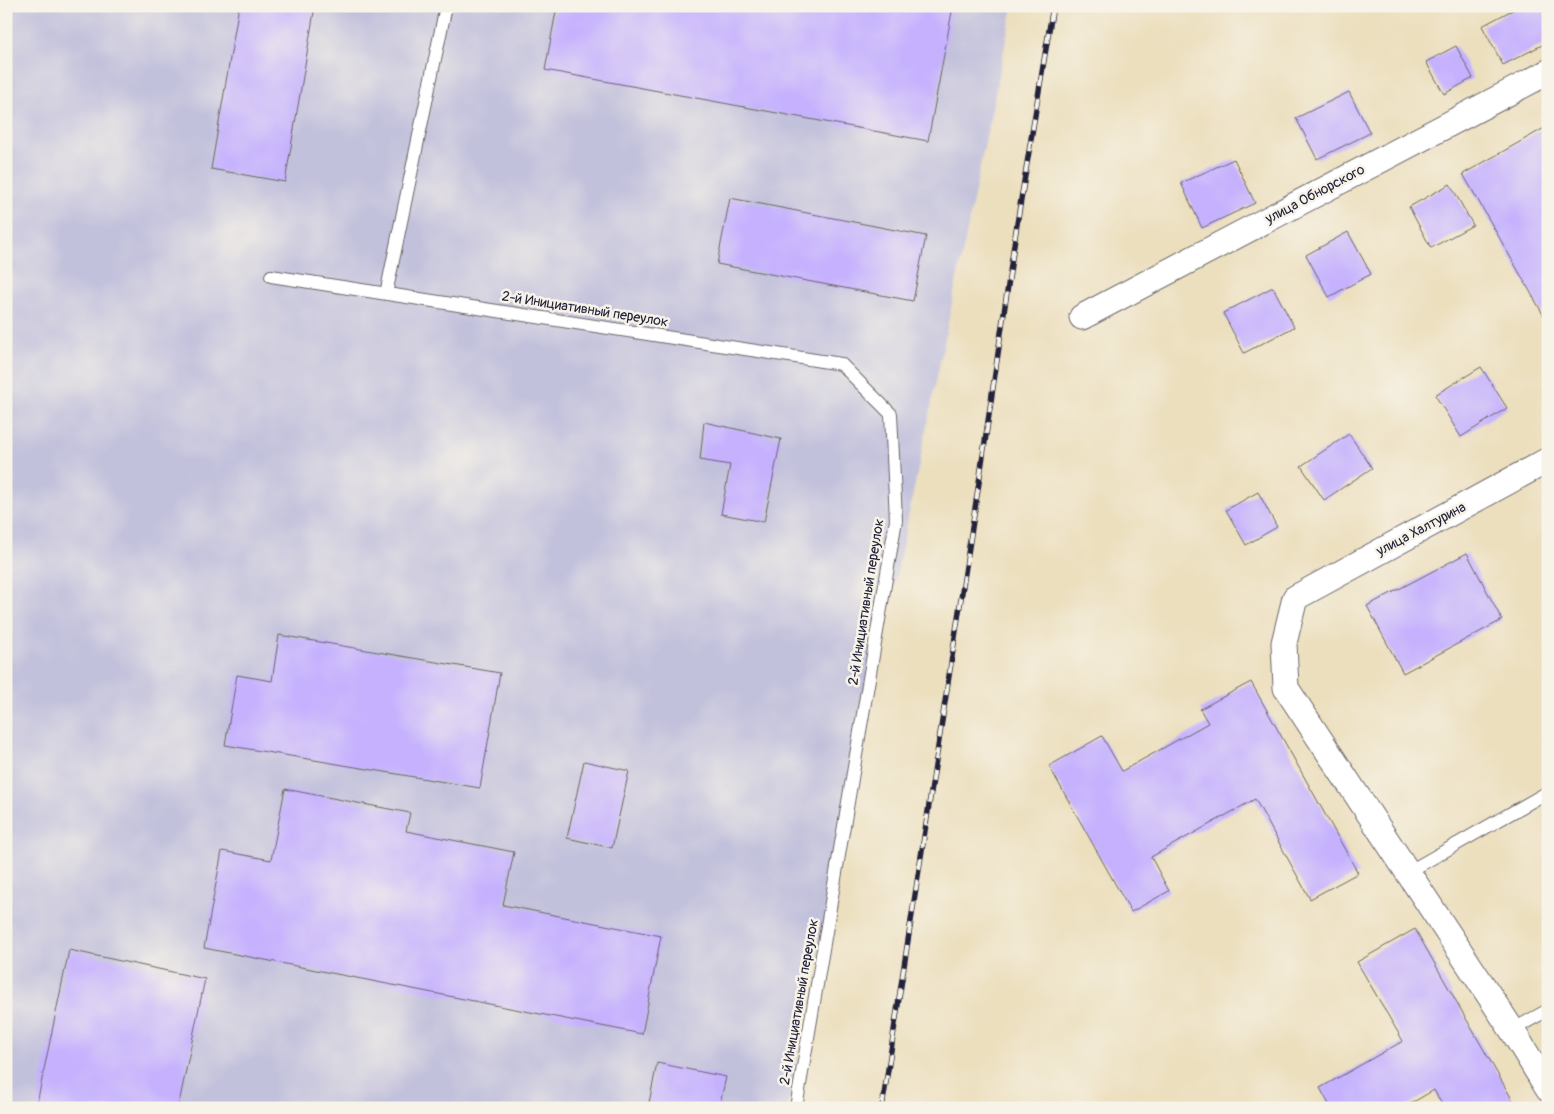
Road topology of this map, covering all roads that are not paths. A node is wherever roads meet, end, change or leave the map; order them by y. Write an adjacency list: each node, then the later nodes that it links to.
1 (446, 6): 4 (lane)
2 (1548, 72): 5 (street, улица Обнорского)
3 (271, 276): 4 (lane, 2-й Инициативный переулок)
4 (386, 294): 12 (lane, 2-й Инициативный переулок)
5 (1082, 317)
6 (1548, 460): 8 (street, улица Халтурина)
7 (1548, 792): 8 (lane)
8 (1408, 872): 10 (street)
9 (1548, 1010): 10 (lane)
10 (1512, 1030): 11 (street)
11 (1548, 1089)
12 (796, 1108)

